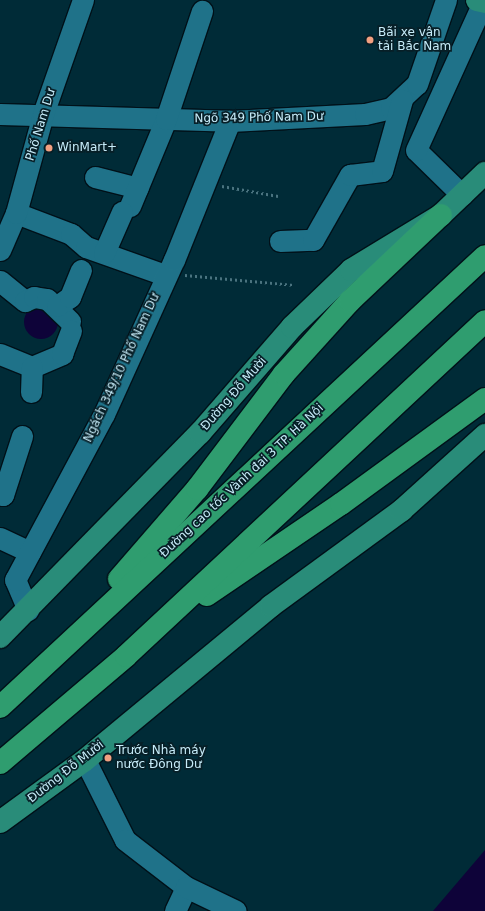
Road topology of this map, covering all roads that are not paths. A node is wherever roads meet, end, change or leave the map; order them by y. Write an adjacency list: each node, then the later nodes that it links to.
1 (83, 0): 7 (street, Phố Nam Dư)
2 (446, 0): 5 (street, Ngõ 349 Phố Nam Dư)
3 (482, 1): 12 (street)
4 (202, 11): 8 (street)
5 (402, 100): 9 (street, Ngõ 349 Phố Nam Dư); 16 (street)
6 (0, 114): 7 (street, Ngõ 349 Phố Nam Dư)
7 (43, 114): 8 (street, Ngõ 349 Phố Nam Dư); 14 (street, Phố Nam Dư)
8 (166, 119): 9 (street, Ngõ 349 Phố Nam Dư); 13 (street)
9 (230, 121): 21 (street, Ngách 349/10 Phố Nam Dư)
10 (485, 173): 12 (main road, Đường Đỗ Mười)
11 (95, 177): 13 (street)
12 (462, 195): 15 (main road, Đường Đỗ Mười)
13 (130, 202): 18 (street)
14 (16, 213): 17 (street, Phố Nam Dư); 18 (street)
15 (440, 215): 34 (main road, Đường Đỗ Mười); 37 (highway)
16 (280, 241)
17 (0, 250)
18 (104, 253): 21 (street)
19 (485, 256): 37 (highway, Đường cao tốc Vành đai 3 TP. Hà Nội)
20 (81, 270): 23 (street)
21 (167, 272): 33 (street, Ngách 349/10 Phố Nam Dư)
22 (0, 281): 23 (street)
23 (66, 319): 26 (street)
24 (485, 321): 36 (highway)
25 (0, 354): 26 (street)
26 (32, 367): 27 (street)
27 (31, 392)
28 (485, 399): 36 (highway)
29 (485, 435): 38 (main road, Đường Đỗ Mười)
30 (22, 436): 31 (street)
31 (0, 494)
32 (0, 538): 33 (street)
33 (30, 552): 34 (street, Ngách 349/10 Phố Nam Dư)
34 (28, 610): 35 (main road, Đường Đỗ Mười)
35 (0, 637)
36 (126, 656): 39 (highway)
37 (1, 706)
38 (85, 760): 40 (main road, Đường Đỗ Mười); 41 (street)
39 (0, 763)
40 (0, 822)
41 (186, 887): 42 (street); 43 (street)
42 (175, 911)
43 (236, 911)

